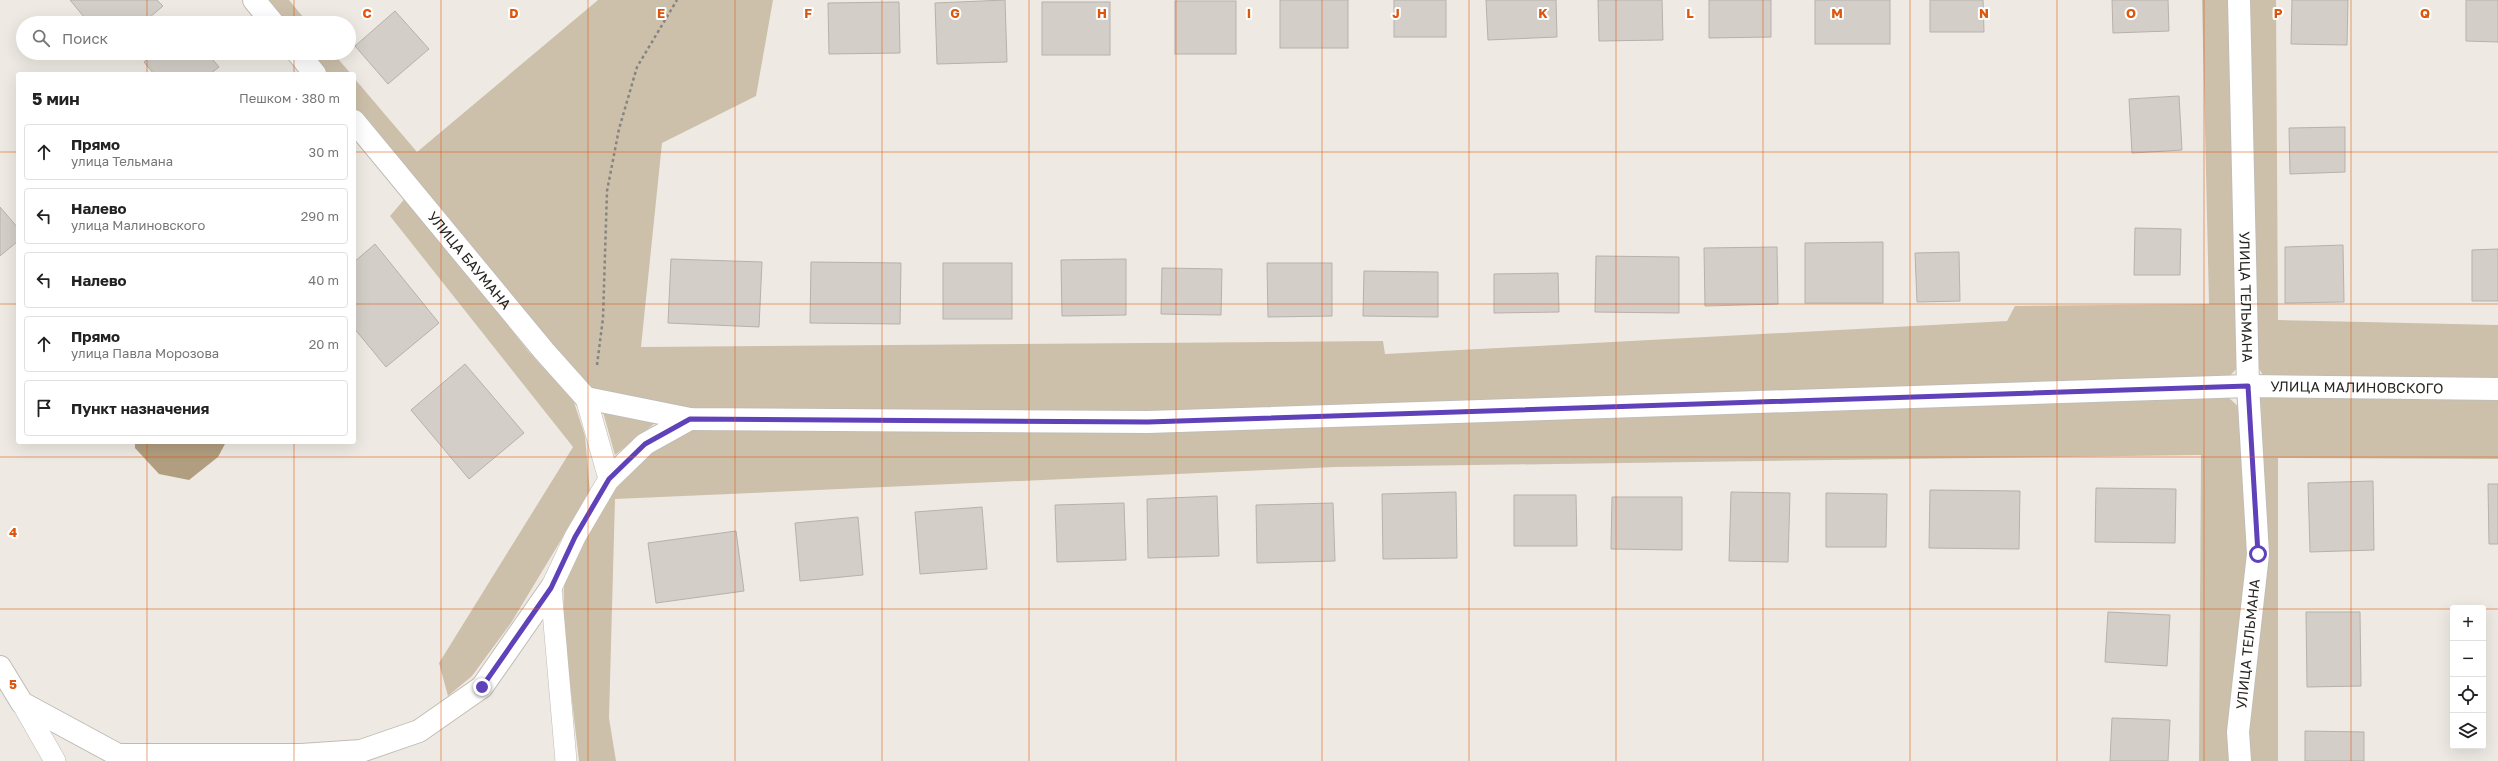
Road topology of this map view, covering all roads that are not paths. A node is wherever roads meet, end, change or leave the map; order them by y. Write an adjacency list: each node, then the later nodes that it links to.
1 (254, 0): 3 (street)
2 (2238, 0): 7 (street, УЛИЦА ТЕЛЬМАНА)
3 (267, 16)
4 (304, 60): 5 (street)
5 (313, 72)
6 (356, 123): 9 (street, УЛИЦА БАУМАНА)
7 (2248, 386): 8 (street, УЛИЦА МАЛИНОВСКОГО); 10 (street, УЛИЦА МАЛИНОВСКОГО); 18 (street, УЛИЦА ТЕЛЬМАНА)
8 (2498, 389)
9 (586, 398): 10 (street, УЛИЦА МАЛИНОВСКОГО); 11 (lane)
10 (690, 419): 11 (street)
11 (609, 479): 12 (lane)
12 (551, 588): 15 (street); 17 (lane)
13 (0, 667): 14 (street)
14 (22, 703): 15 (street); 16 (lane)
15 (353, 756)
16 (55, 761)
17 (566, 761)
18 (2240, 761)

